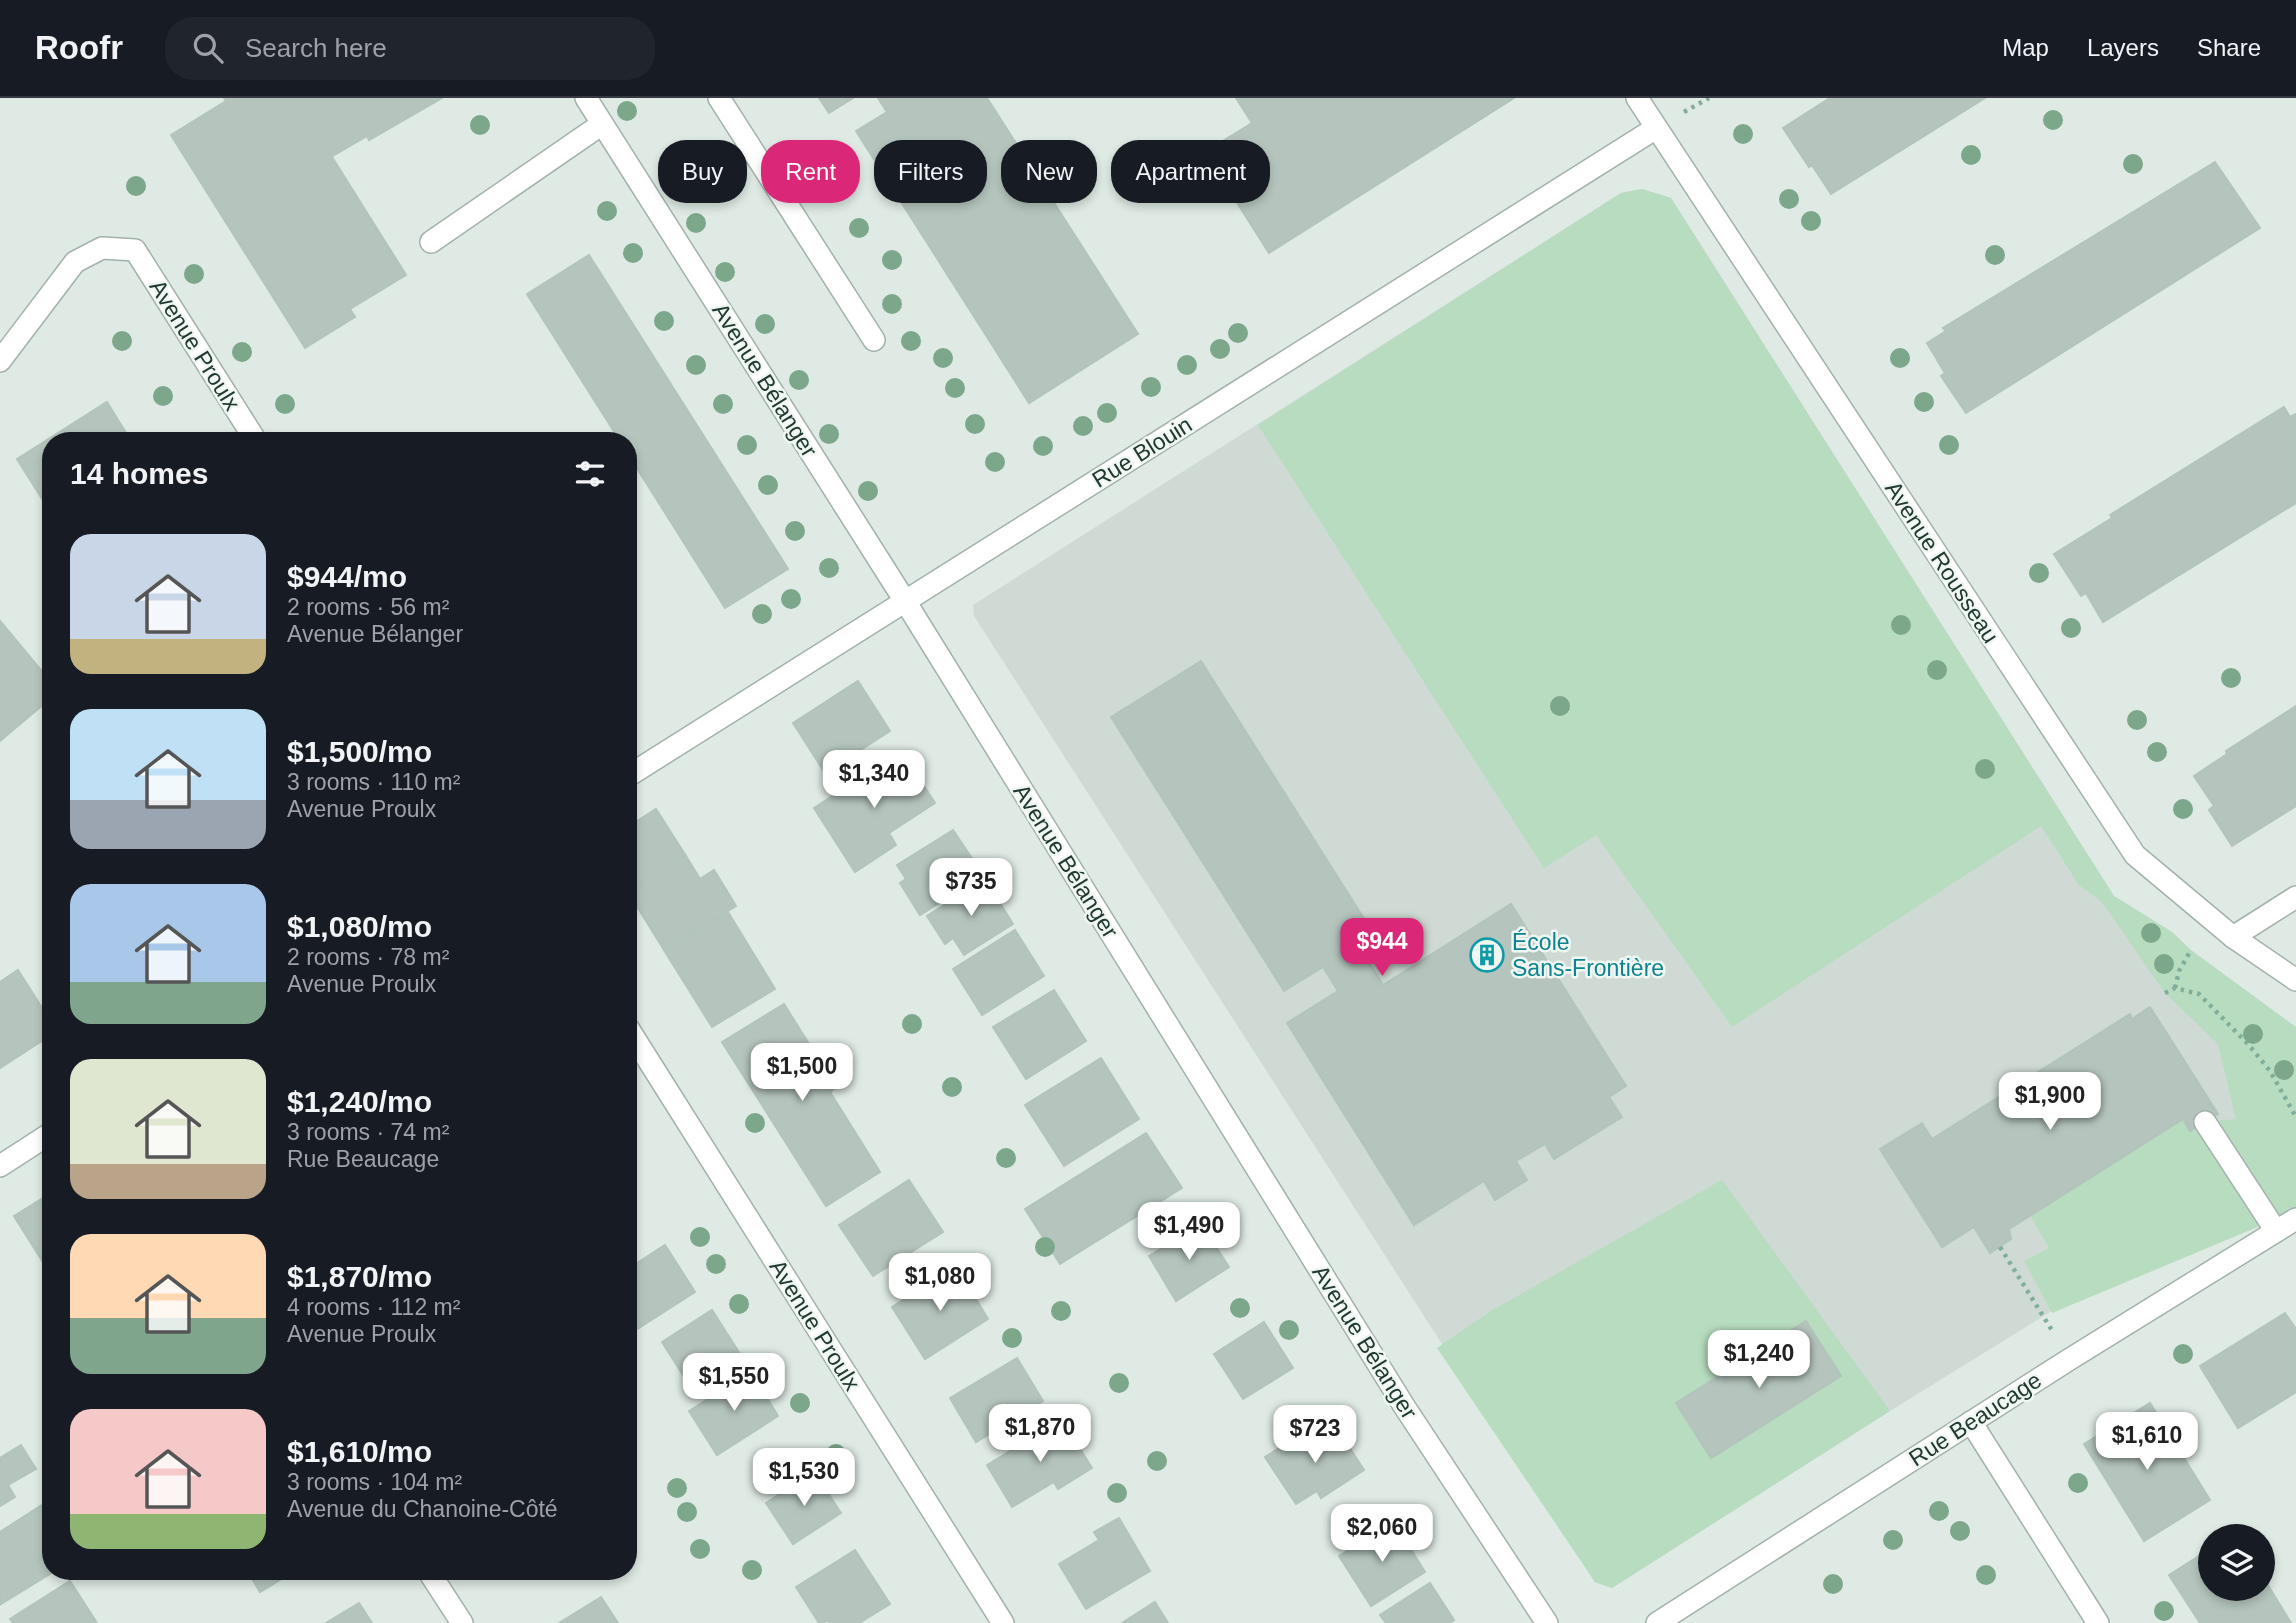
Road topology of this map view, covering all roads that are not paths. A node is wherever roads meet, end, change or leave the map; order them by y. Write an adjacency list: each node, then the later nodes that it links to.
1 (586, 98): 4 (street, Avenue Bélanger)
2 (719, 98): 7 (street)
3 (1637, 98): 5 (street, Avenue Rousseau)
4 (603, 124): 6 (street); 10 (street, Avenue Bélanger)
5 (1656, 128): 10 (street, Rue Blouin); 13 (street, Avenue Rousseau)
6 (431, 242)
7 (874, 340)
8 (0, 361): 9 (street, Avenue Proulx)
9 (250, 432)
10 (905, 601): 11 (street, Rue Blouin); 25 (street, Avenue Bélanger)
11 (637, 770)
12 (2296, 897): 13 (street)
13 (2233, 937): 14 (street, Avenue Rousseau)
14 (2296, 979)
15 (637, 1042): 24 (street, Avenue Proulx)
16 (2205, 1122): 20 (street)
17 (42, 1139): 18 (street)
18 (0, 1166)
19 (2296, 1219): 20 (street, Rue Beaucage)
20 (2276, 1231): 21 (street, Rue Beaucage)
21 (1971, 1422): 26 (street, Rue Beaucage); 27 (street)
22 (434, 1580): 23 (street)
23 (462, 1623)
24 (1003, 1623)
25 (1547, 1623)
26 (1657, 1623)
27 (2098, 1623)

